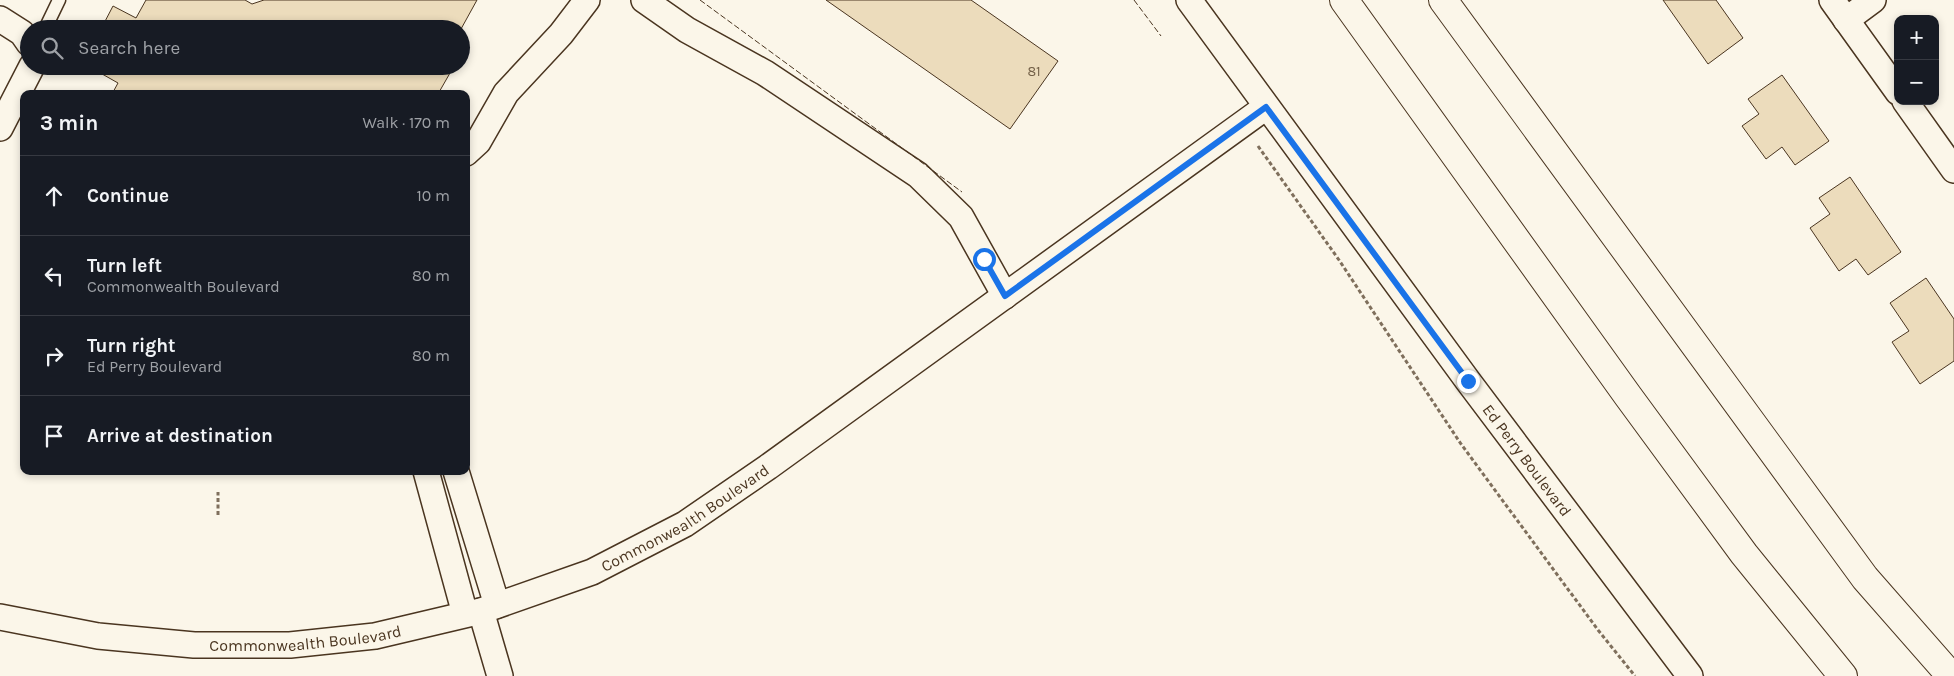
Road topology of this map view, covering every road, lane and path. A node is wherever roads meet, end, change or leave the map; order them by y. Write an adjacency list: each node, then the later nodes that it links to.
1 (59, 0): 10 (lane)
2 (587, 0): 21 (street)
3 (644, 0): 23 (street)
4 (1189, 0): 18 (street, Ed Perry Boulevard)
5 (1344, 0): 33 (highway)
6 (1443, 0): 34 (highway)
7 (1832, 0): 11 (street)
8 (1873, 0): 11 (street)
9 (0, 19): 12 (street)
10 (49, 20)
11 (1846, 20): 14 (street)
12 (20, 32)
13 (28, 75): 15 (street)
14 (1894, 86)
15 (23, 90)
16 (20, 97): 19 (street)
17 (1908, 105): 22 (street)
18 (1266, 107): 23 (street, Commonwealth Boulevard); 32 (street, Ed Perry Boulevard)
19 (10, 122)
20 (1254, 142): 31 (path)
21 (470, 149)
22 (1954, 170)
23 (1005, 296): 28 (street, Commonwealth Boulevard)
24 (428, 475): 28 (street)
25 (457, 475): 28 (street)
26 (218, 492): 27 (path)
27 (218, 515)
28 (481, 610): 29 (street, Commonwealth Boulevard); 30 (street)
29 (0, 617)
30 (500, 676)
31 (1636, 676)
32 (1690, 676)
33 (1843, 676)
34 (1951, 676)

